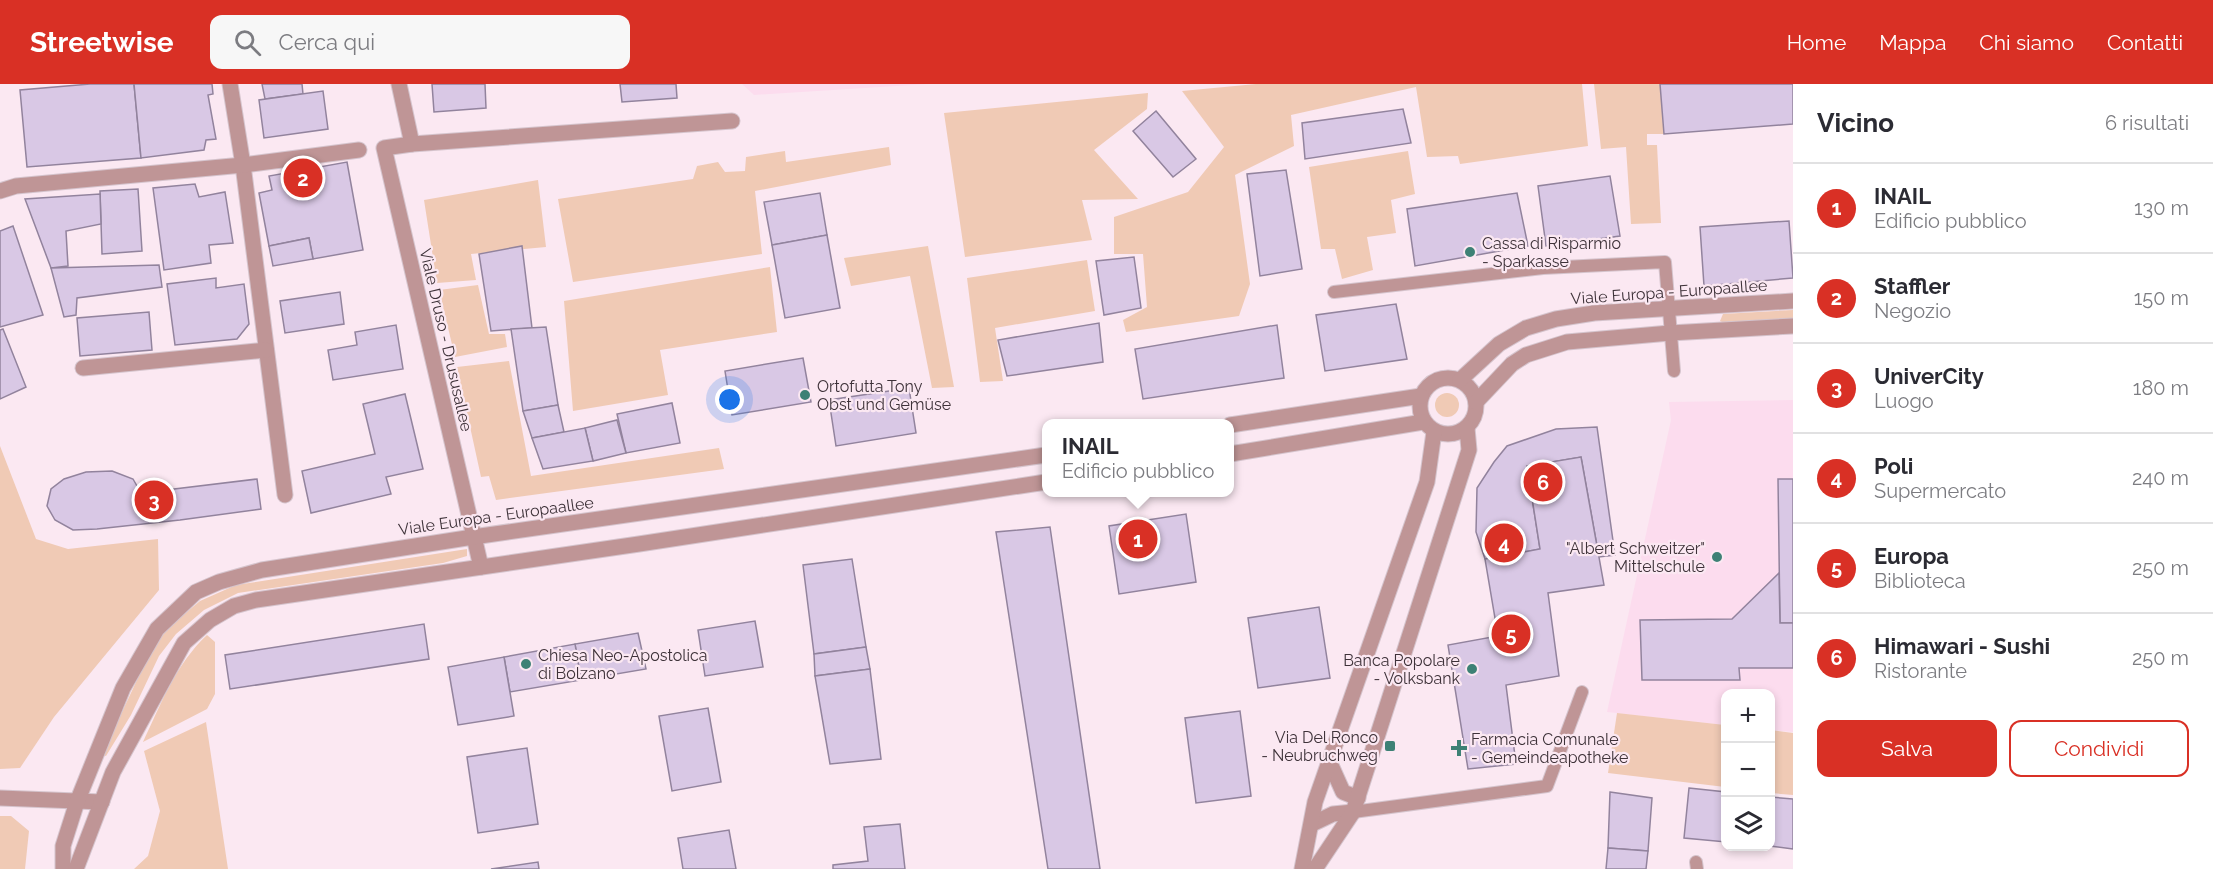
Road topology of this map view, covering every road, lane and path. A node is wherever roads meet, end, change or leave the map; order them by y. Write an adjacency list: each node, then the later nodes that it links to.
1 (230, 84): 6 (street)
2 (399, 84): 4 (street)
3 (732, 121): 4 (street, Viale Druso - Drususallee)
4 (412, 144): 26 (street, Viale Druso - Drususallee)
5 (359, 150): 6 (street)
6 (243, 165): 7 (street); 13 (street)
7 (0, 191)
8 (1334, 292): 10 (lane)
9 (1793, 301): 10 (street, Viale Europa - Europaallee)
10 (1669, 309): 12 (lane); 16 (street, Viale Europa - Europaallee)
11 (1793, 326): 12 (street)
12 (1670, 333): 15 (lane); 18 (street)
13 (266, 350): 14 (street); 25 (street)
14 (83, 368)
15 (1674, 371)
16 (1460, 380): 17 (street); 18 (street)
17 (1421, 396): 19 (street); 20 (street)
18 (1476, 402): 21 (street)
19 (1234, 424)
20 (1429, 427): 21 (street); 22 (street); 29 (street)
21 (1467, 428): 33 (street)
22 (1234, 453)
23 (1042, 456): 26 (street, Viale Europa - Europaallee)
24 (1042, 483): 27 (street)
25 (285, 495)
26 (473, 537): 27 (street, Viale Druso - Drususallee); 31 (street, Viale Europa - Europaallee)
27 (481, 567): 32 (street)
28 (1582, 692): 33 (lane)
29 (1330, 763): 33 (street); 34 (street)
30 (0, 798): 31 (street)
31 (77, 802): 32 (street); 35 (street, Viale Europa - Europaallee)
32 (102, 802): 36 (street)
33 (1356, 805): 34 (street); 38 (street)
34 (1312, 824): 37 (street)
35 (63, 869)
36 (76, 869)
37 (1302, 869)
38 (1315, 869)

